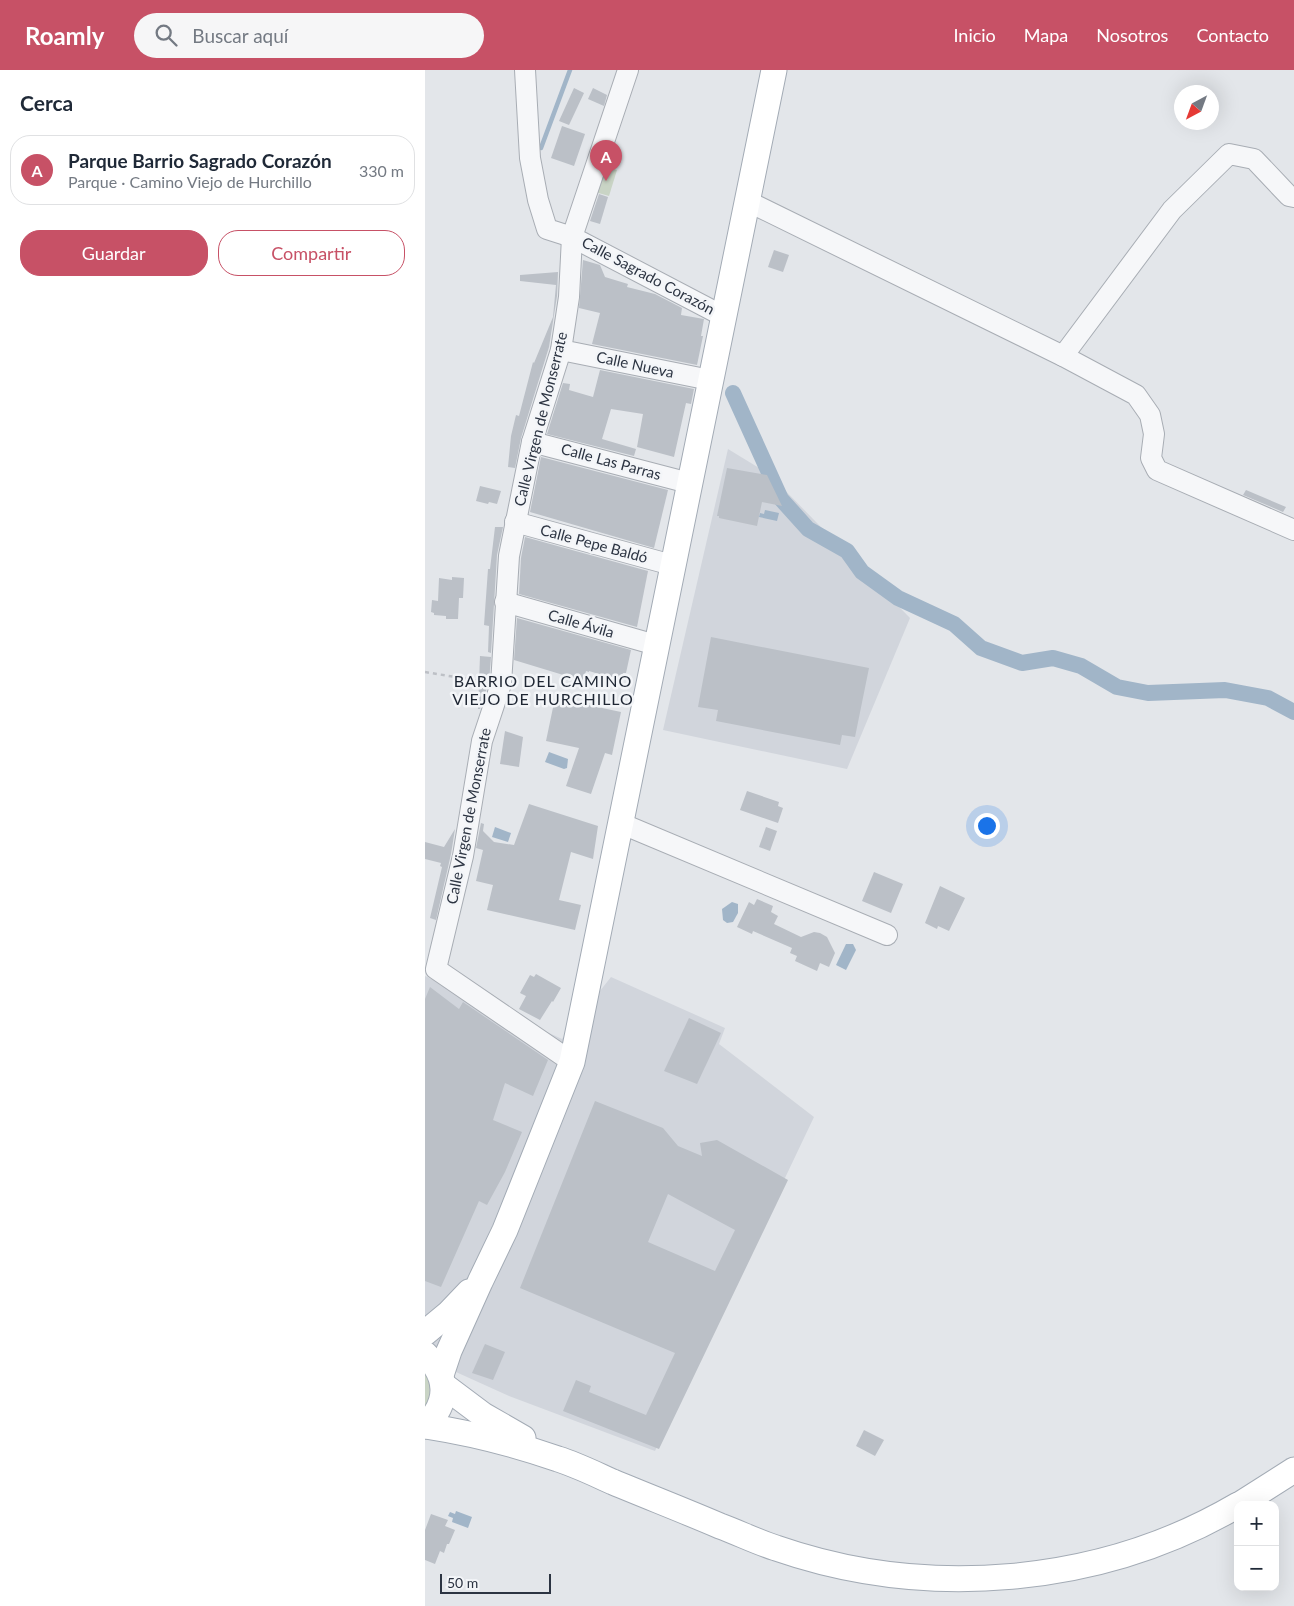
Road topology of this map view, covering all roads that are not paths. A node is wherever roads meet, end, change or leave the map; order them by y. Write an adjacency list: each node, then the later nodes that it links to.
1 (525, 70): 6 (street, Calle Sagrado Corazón)
2 (628, 70): 6 (street, Calle Virgen de Monserrate)
3 (774, 70): 5 (main road)
4 (1294, 197): 9 (street)
5 (747, 201): 7 (main road); 9 (street)
6 (572, 237): 7 (street, Calle Sagrado Corazón); 8 (street, Calle Virgen de Monserrate)
7 (723, 316): 10 (main road)
8 (561, 350): 10 (street, Calle Nueva); 11 (street, Calle Virgen de Monserrate)
9 (1063, 356): 14 (street)
10 (710, 380): 12 (main road)
11 (532, 442): 12 (street, Calle Las Parras); 13 (street, Calle Virgen de Monserrate)
12 (689, 483): 15 (main road)
13 (515, 522): 15 (street, Calle Pepe Baldó); 16 (street, Calle Virgen de Monserrate)
14 (1294, 530)
15 (672, 565): 17 (main road)
16 (505, 602): 17 (street, Calle Ávila); 20 (street, Calle Virgen de Monserrate)
17 (656, 645): 18 (main road)
18 (620, 823): 19 (street); 20 (main road)
19 (887, 935)
20 (572, 1062): 21 (main road)
21 (480, 1282): 22 (main road); 24 (main road)
22 (425, 1333)
23 (425, 1354): 24 (main road)
24 (442, 1380): 25 (main road); 26 (main road)
25 (425, 1426): 26 (main road)
26 (560, 1459): 29 (main road)
27 (1294, 1470): 28 (main road)
28 (1244, 1501)
29 (1234, 1507)

